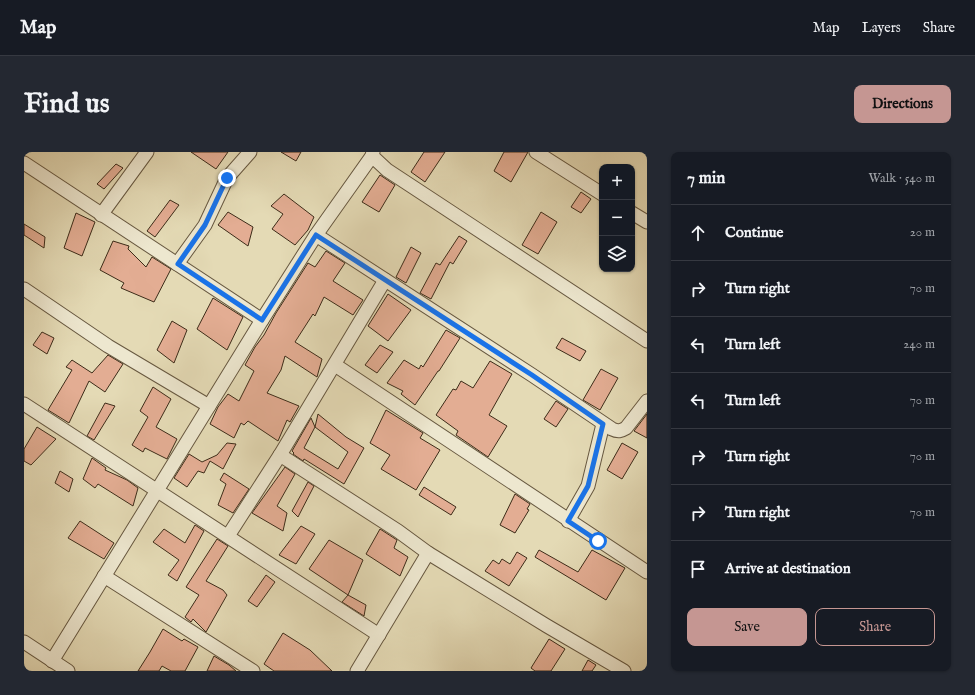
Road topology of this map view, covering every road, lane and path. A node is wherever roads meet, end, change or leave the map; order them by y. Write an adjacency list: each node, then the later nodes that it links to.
1 (147, 152): 7 (street)
2 (250, 152): 11 (street)
3 (536, 152): 6 (street)
4 (372, 154): 10 (street); 15 (street)
5 (24, 163): 7 (street)
6 (599, 192)
7 (102, 215): 11 (street)
8 (635, 215): 9 (street)
9 (647, 222)
10 (316, 235): 12 (street); 14 (street)
11 (178, 264): 14 (street)
12 (386, 280): 16 (street); 20 (street)
13 (24, 289): 19 (street)
14 (262, 320): 19 (street)
15 (647, 341)
16 (334, 365): 21 (street); 23 (street)
17 (647, 401): 20 (street)
18 (24, 404): 22 (street)
19 (209, 406): 22 (street)
20 (603, 424): 23 (street)
21 (280, 455): 24 (street); 25 (street)
22 (157, 490): 24 (street); 27 (street)
23 (568, 521): 26 (street)
24 (228, 536): 28 (street)
25 (428, 553): 28 (street); 34 (street)
26 (647, 572)
27 (104, 576): 30 (street); 32 (street)
28 (379, 635): 33 (street)
29 (24, 642): 30 (street)
30 (52, 661): 31 (street)
31 (68, 671)
32 (253, 671)
33 (357, 671)
34 (624, 671)

